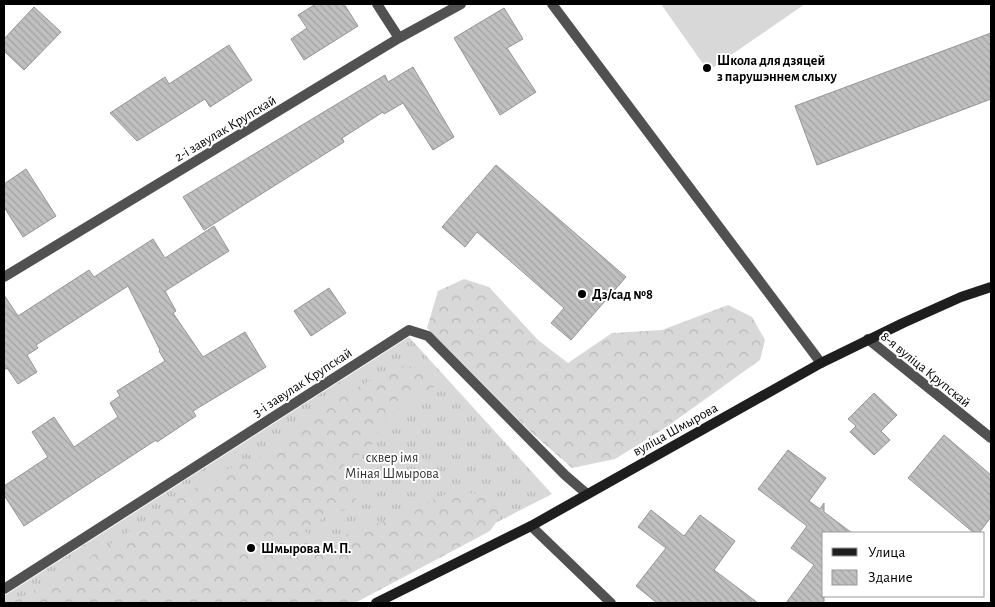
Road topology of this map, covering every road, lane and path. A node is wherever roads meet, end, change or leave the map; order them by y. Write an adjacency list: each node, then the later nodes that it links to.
1 (377, 4): 4 (street)
2 (461, 4): 4 (street, 2-і завулак Крупскай)
3 (552, 4): 8 (street)
4 (399, 38): 5 (street, 2-і завулак Крупскай)
5 (6, 272)
6 (991, 287): 7 (street, вуліца Шмырова)
7 (868, 339): 8 (street, вуліца Шмырова); 9 (street, 8-я вуліца Крупскай)
8 (821, 363): 10 (street, вуліца Шмырова)
9 (991, 438)
10 (586, 494): 11 (street, вуліца Шмырова); 12 (street, 3-і завулак Крупскай)
11 (531, 526): 13 (street, вуліца Шмырова); 14 (street)
12 (4, 589)
13 (376, 603)
14 (611, 603)

